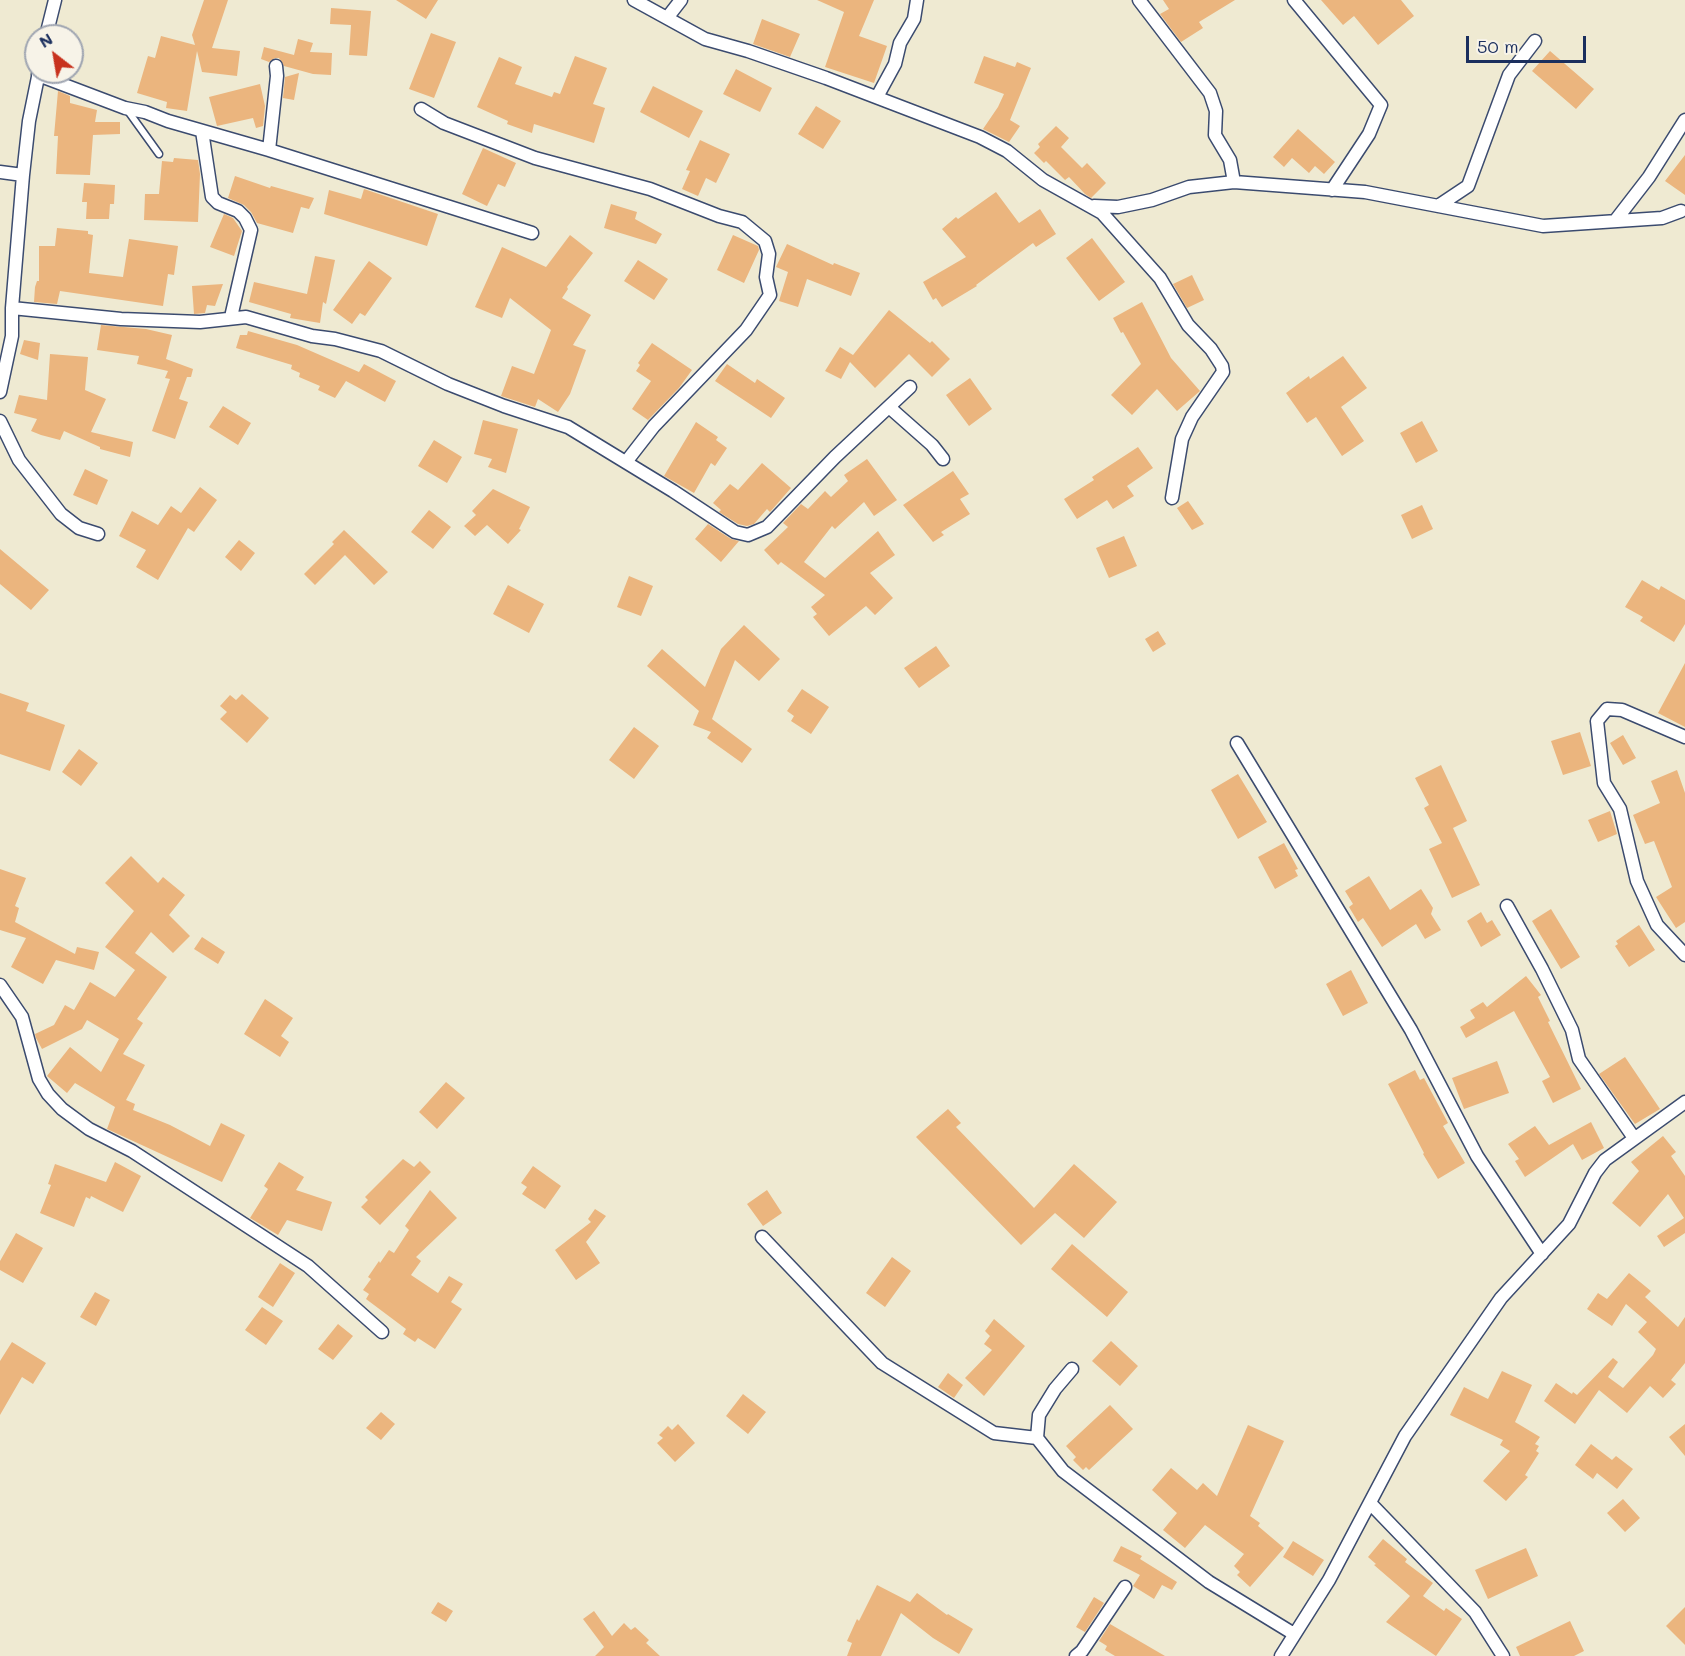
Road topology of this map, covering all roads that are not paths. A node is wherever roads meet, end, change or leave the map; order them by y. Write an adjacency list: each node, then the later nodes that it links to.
1 (55, 0): 8 (street)
2 (634, 0): 7 (street)
3 (681, 0): 7 (street)
4 (917, 0): 13 (street)
5 (1139, 0): 22 (street)
6 (1294, 0): 23 (street)
7 (667, 18): 13 (street)
8 (49, 24)
9 (1535, 41): 25 (street)
10 (276, 66): 18 (street)
11 (37, 84): 21 (street)
12 (66, 84): 14 (street)
13 (877, 97): 24 (street)
14 (125, 108): 17 (street); 19 (lane)
15 (421, 109): 36 (street)
16 (1685, 120): 27 (street)
17 (202, 131): 18 (street); 30 (street)
18 (269, 150): 28 (street)
19 (159, 154)
20 (0, 172): 21 (street)
21 (23, 175): 29 (street)
22 (1234, 182): 23 (street); 24 (street)
23 (1332, 190): 25 (street)
24 (1092, 206): 37 (street)
25 (1438, 206): 27 (street)
26 (1681, 211): 27 (street)
27 (1615, 221)
28 (532, 233)
29 (12, 308): 30 (street); 32 (street)
30 (231, 317): 36 (street)
31 (910, 387): 33 (street)
32 (0, 392)
33 (889, 406): 35 (street); 36 (street)
34 (0, 421): 38 (street)
35 (943, 459)
36 (626, 462)
37 (1172, 498)
38 (98, 534)
39 (1685, 737): 42 (street)
40 (1237, 743): 47 (street)
41 (1507, 906): 45 (street)
42 (1685, 955)
43 (0, 985): 48 (street)
44 (1685, 1102): 45 (street)
45 (1634, 1138): 47 (street)
46 (762, 1237): 50 (street)
47 (1542, 1254): 51 (street)
48 (382, 1332)
49 (1072, 1369): 50 (street)
50 (1037, 1438): 53 (street)
51 (1370, 1503): 53 (street); 56 (street)
52 (1125, 1587): 54 (street)
53 (1294, 1634): 55 (street)
54 (1077, 1656)
55 (1281, 1656)
56 (1503, 1656)

